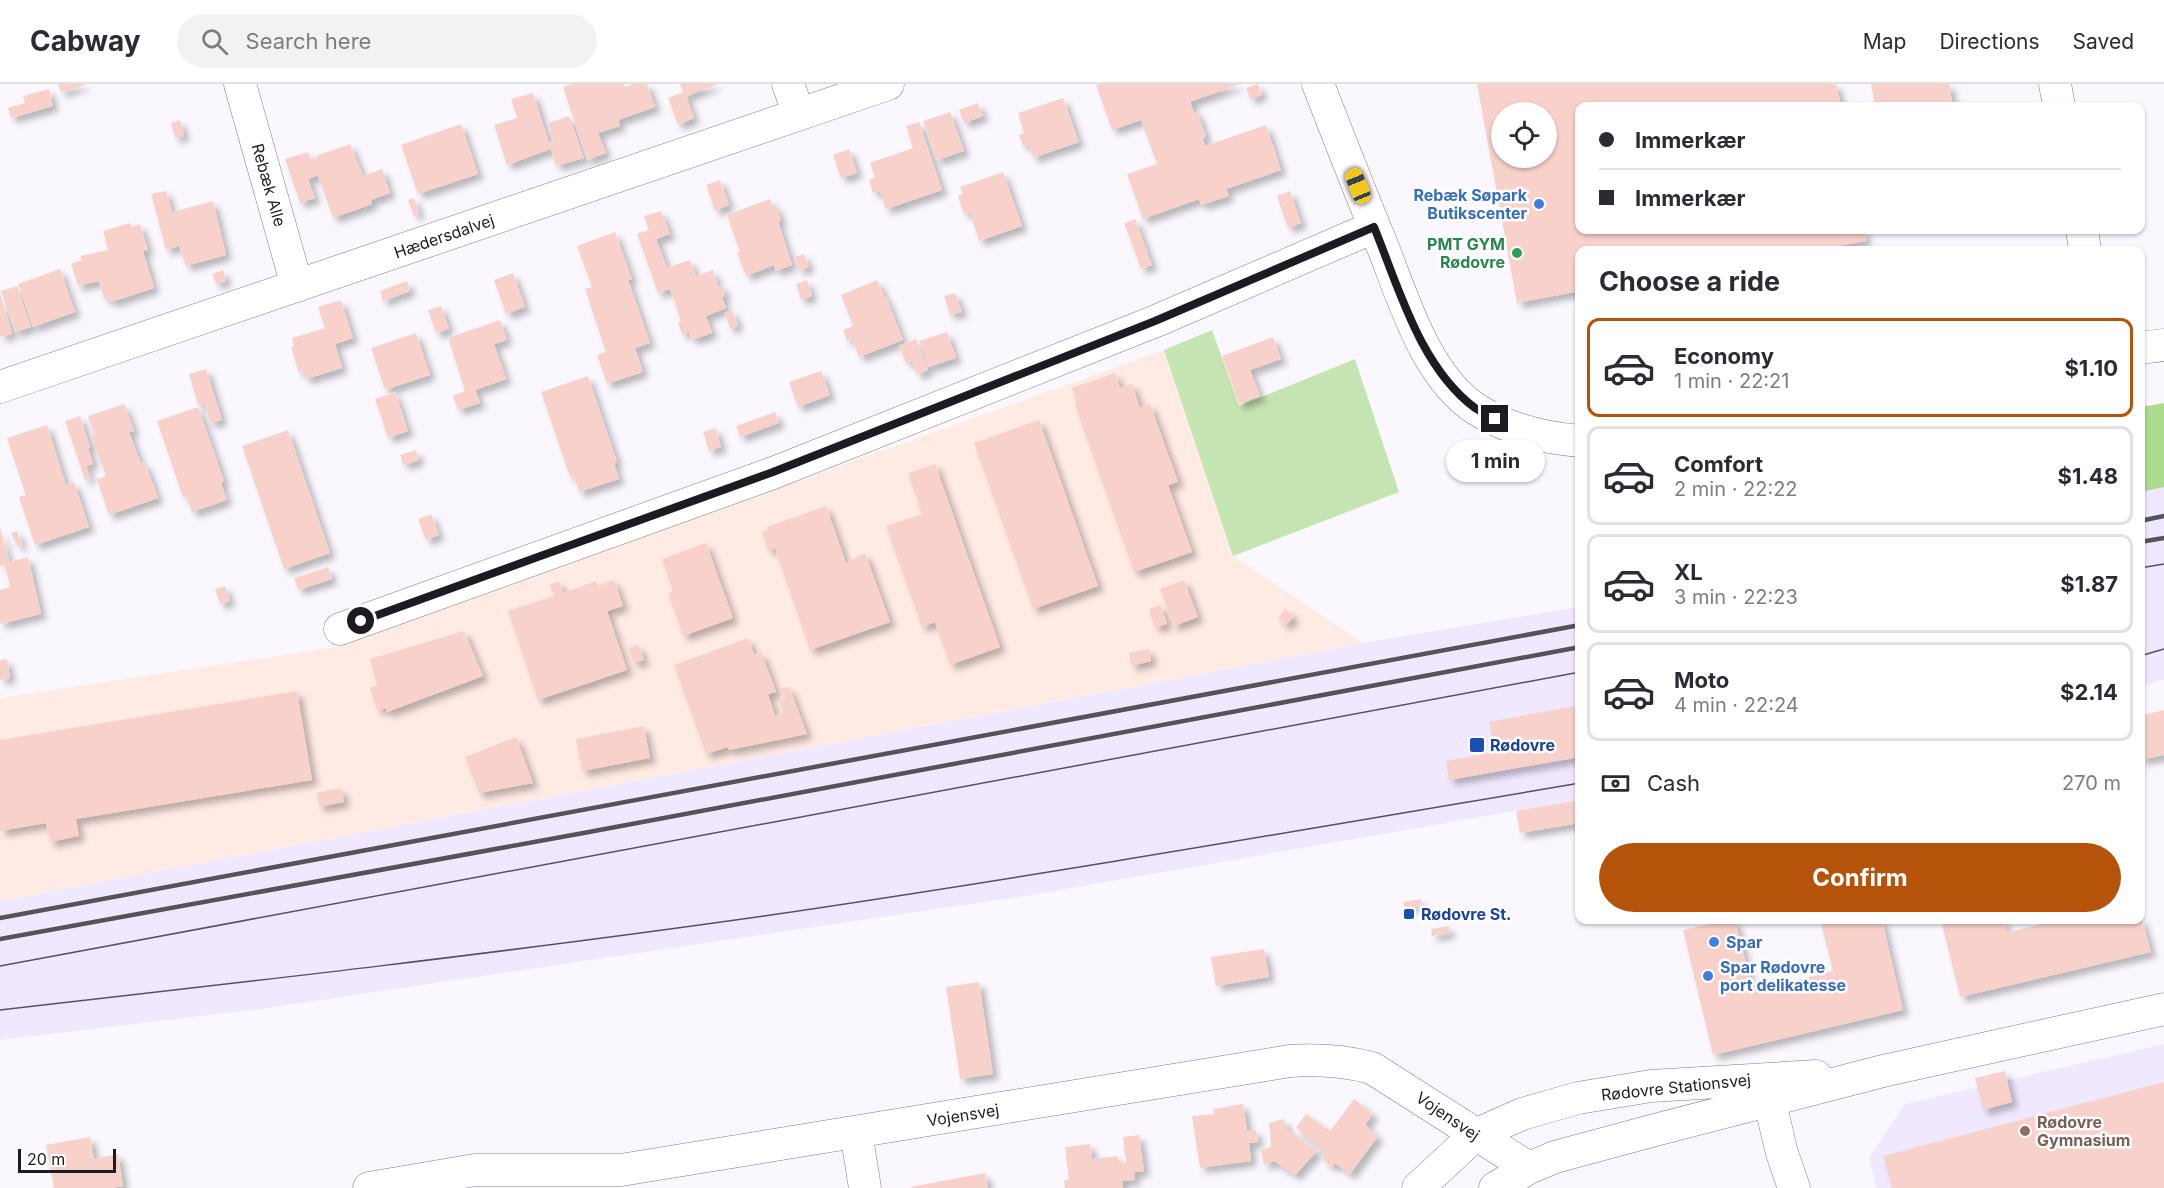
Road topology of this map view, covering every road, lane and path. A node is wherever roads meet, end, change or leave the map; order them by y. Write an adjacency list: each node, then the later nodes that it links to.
1 (240, 84): 9 (street, Rebæk Alle)
2 (788, 84): 7 (street)
3 (888, 84): 7 (street, Hædersdalvej)
4 (1318, 84): 8 (street)
5 (2055, 84): 6 (street)
6 (2058, 102)
7 (799, 114): 9 (street, Hædersdalvej)
8 (1374, 227): 13 (street); 14 (street)
9 (297, 286): 12 (street, Hædersdalvej)
10 (2164, 345): 11 (street)
11 (2145, 347)
12 (0, 387)
13 (1575, 441)
14 (340, 628)
15 (2164, 1009): 16 (street, Rødovre Stationsvej)
16 (1767, 1090): 18 (street, Rødovre Stationsvej); 19 (street, Rødovre Stationsvej); 24 (street)
17 (856, 1132): 18 (street, Vojensvej); 20 (street, Vojensvej); 21 (street)
18 (1475, 1135): 19 (street, Vojensvej); 22 (street, Rødovre Stationsvej)
19 (1529, 1168): 23 (street, Rødovre Stationsvej)
20 (369, 1188)
21 (865, 1188)
22 (1418, 1188)
23 (1495, 1188)
24 (1794, 1188)

